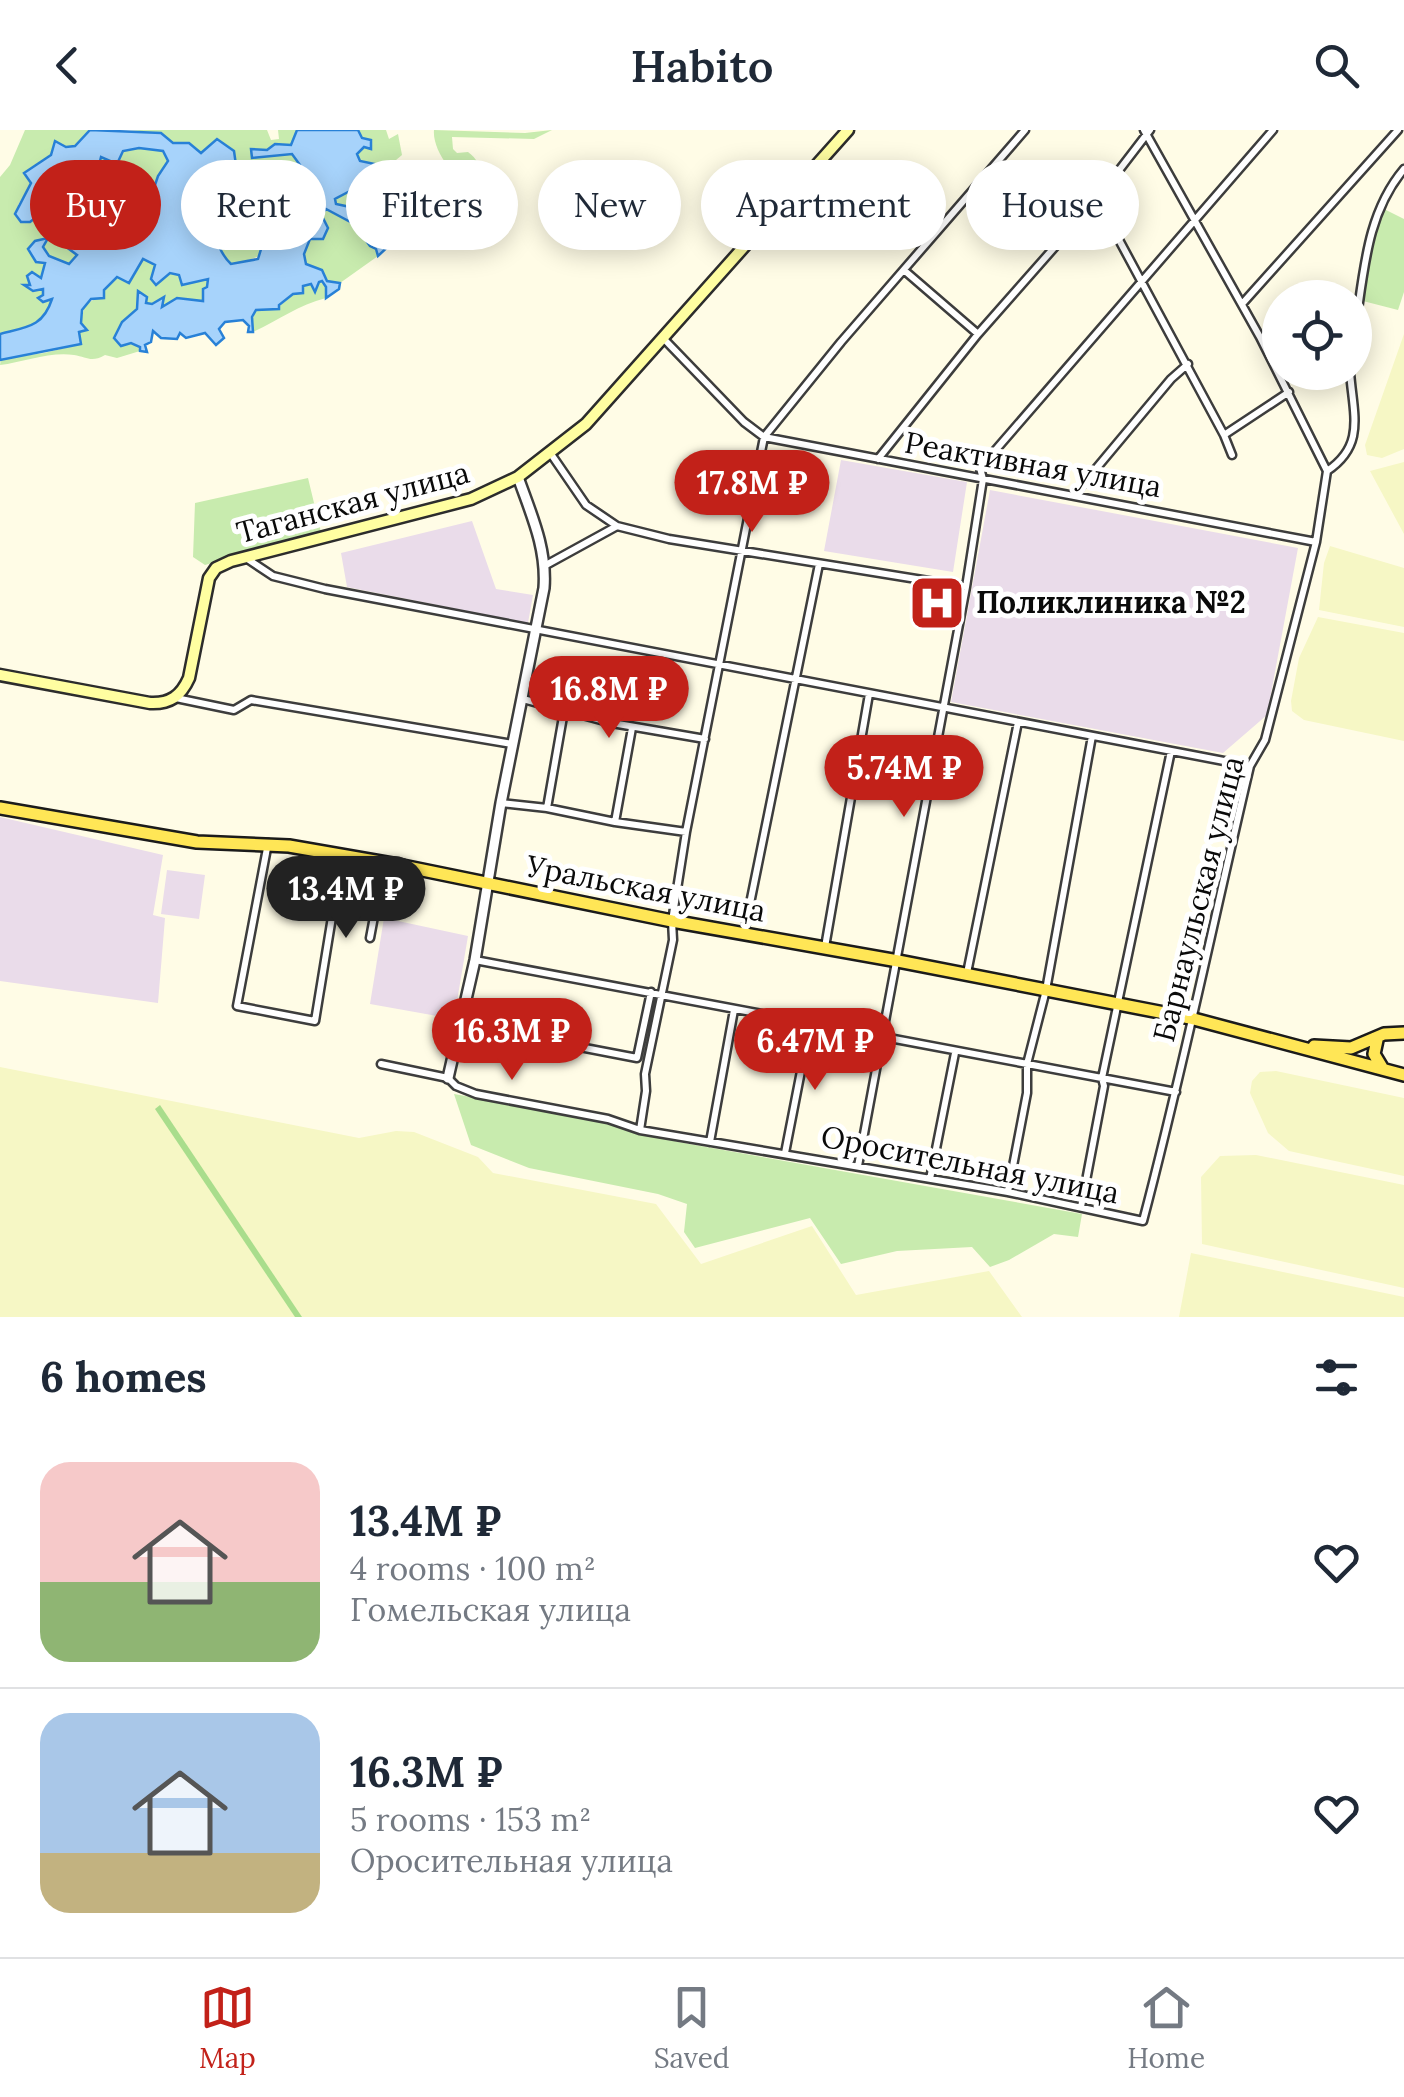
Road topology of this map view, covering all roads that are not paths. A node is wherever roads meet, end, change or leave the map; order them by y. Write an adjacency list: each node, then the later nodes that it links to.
1 (848, 130): 16 (main road, Таганская улица)
2 (1025, 130): 11 (street)
3 (1272, 130): 8 (street)
4 (1398, 130): 14 (street)
5 (1146, 131): 6 (street); 8 (street)
6 (1125, 160)
7 (1404, 169): 12 (street)
8 (1195, 220): 13 (street); 14 (street)
9 (1052, 250): 15 (street)
10 (1124, 250): 13 (street)
11 (904, 271): 15 (street); 21 (street)
12 (1364, 280)
13 (1141, 281): 17 (street); 27 (street)
14 (1242, 304): 19 (street)
15 (978, 334): 24 (street)
16 (662, 338): 21 (street, Реактивная улица); 22 (main road, Таганская улица)
17 (1188, 364): 20 (street); 28 (street)
18 (1351, 390): 25 (street)
19 (1289, 392): 20 (street); 25 (street)
20 (1224, 436): 23 (street)
21 (764, 437): 24 (street, Реактивная улица); 31 (street)
22 (550, 454): 26 (main road, Таганская улица); 29 (street)
23 (1232, 455)
24 (878, 460): 27 (street, Реактивная улица)
25 (1327, 471): 30 (street, Барнаульская улица)
26 (518, 477): 32 (main road, Таганская улица); 34 (street)
27 (983, 480): 28 (street, Реактивная улица); 35 (street)
28 (1074, 494): 30 (street, Реактивная улица)
29 (617, 526): 31 (street); 34 (street)
30 (1316, 542): 51 (street, Барнаульская улица)
31 (743, 552): 33 (street); 37 (street)
32 (246, 558): 36 (street); 41 (main road, Таганская улица)
33 (819, 564): 35 (street); 39 (street)
34 (546, 565): 36 (street)
35 (966, 587): 43 (street)
36 (538, 632): 37 (street); 42 (street)
37 (718, 666): 39 (street); 48 (street)
38 (0, 675): 41 (main road)
39 (796, 678): 40 (street); 62 (street)
40 (868, 694): 43 (street); 64 (street)
41 (176, 698): 49 (street)
42 (523, 698): 44 (street); 49 (street)
43 (942, 708): 45 (street); 66 (street)
44 (564, 711): 46 (street); 54 (street)
45 (1018, 722): 47 (street); 67 (street)
46 (632, 728): 48 (street); 55 (street)
47 (1092, 736): 50 (street); 68 (street)
48 (704, 740): 56 (street)
49 (514, 745): 52 (street)
50 (1171, 751): 51 (street); 71 (street)
51 (1250, 766): 73 (street, Барнаульская улица)
52 (501, 804): 54 (street); 60 (street)
53 (0, 808): 57 (main road, Уральская улица)
54 (547, 808): 55 (street)
55 (614, 822): 56 (street)
56 (686, 832): 61 (street)
57 (268, 843): 58 (main road, Уральская улица); 58 (street)
58 (342, 855): 59 (main road, Уральская улица)
59 (378, 861): 60 (main road, Уральская улица); 63 (street)
60 (488, 883): 61 (main road, Уральская улица); 65 (street)
61 (672, 922): 62 (main road, Уральская улица); 70 (street)
62 (744, 934): 64 (main road, Уральская улица)
63 (370, 938)
64 (824, 949): 66 (main road, Уральская улица)
65 (475, 960): 69 (street); 74 (street)
66 (898, 960): 67 (main road, Уральская улица); 77 (street)
67 (966, 975): 68 (main road, Уральская улица)
68 (1046, 990): 71 (main road, Уральская улица); 82 (street)
69 (651, 992): 70 (street); 74 (street)
70 (663, 994): 72 (street); 88 (street)
71 (1118, 1004): 73 (main road, Уральская улица); 86 (street)
72 (734, 1010): 75 (street); 89 (street)
73 (1190, 1018): 79 (main road, Уральская улица); 87 (street, Барнаульская улица)
74 (459, 1024): 85 (street)
75 (810, 1026): 77 (street); 90 (street)
76 (1404, 1033): 78 (main road, Уральская улица)
77 (882, 1039): 80 (street); 91 (street)
78 (1377, 1040): 79 (main road, Уральская улица); 83 (main road)
79 (1280, 1042): 83 (main road, Уральская улица)
80 (955, 1052): 82 (street); 92 (street)
81 (381, 1064): 85 (street, Оросительная улица)
82 (1027, 1064): 86 (street); 93 (street)
83 (1384, 1069): 84 (main road, Уральская улица)
84 (1404, 1074)
85 (448, 1078): 88 (street, Оросительная улица)
86 (1102, 1078): 87 (street); 94 (street)
87 (1177, 1092): 95 (street, Барнаульская улица)
88 (640, 1130): 89 (street, Оросительная улица)
89 (710, 1142): 90 (street, Оросительная улица)
90 (785, 1154): 91 (street, Оросительная улица)
91 (858, 1166): 92 (street, Оросительная улица)
92 (930, 1178): 93 (street, Оросительная улица)
93 (1008, 1192): 94 (street, Оросительная улица)
94 (1081, 1207): 95 (street, Оросительная улица)
95 (1143, 1221)

